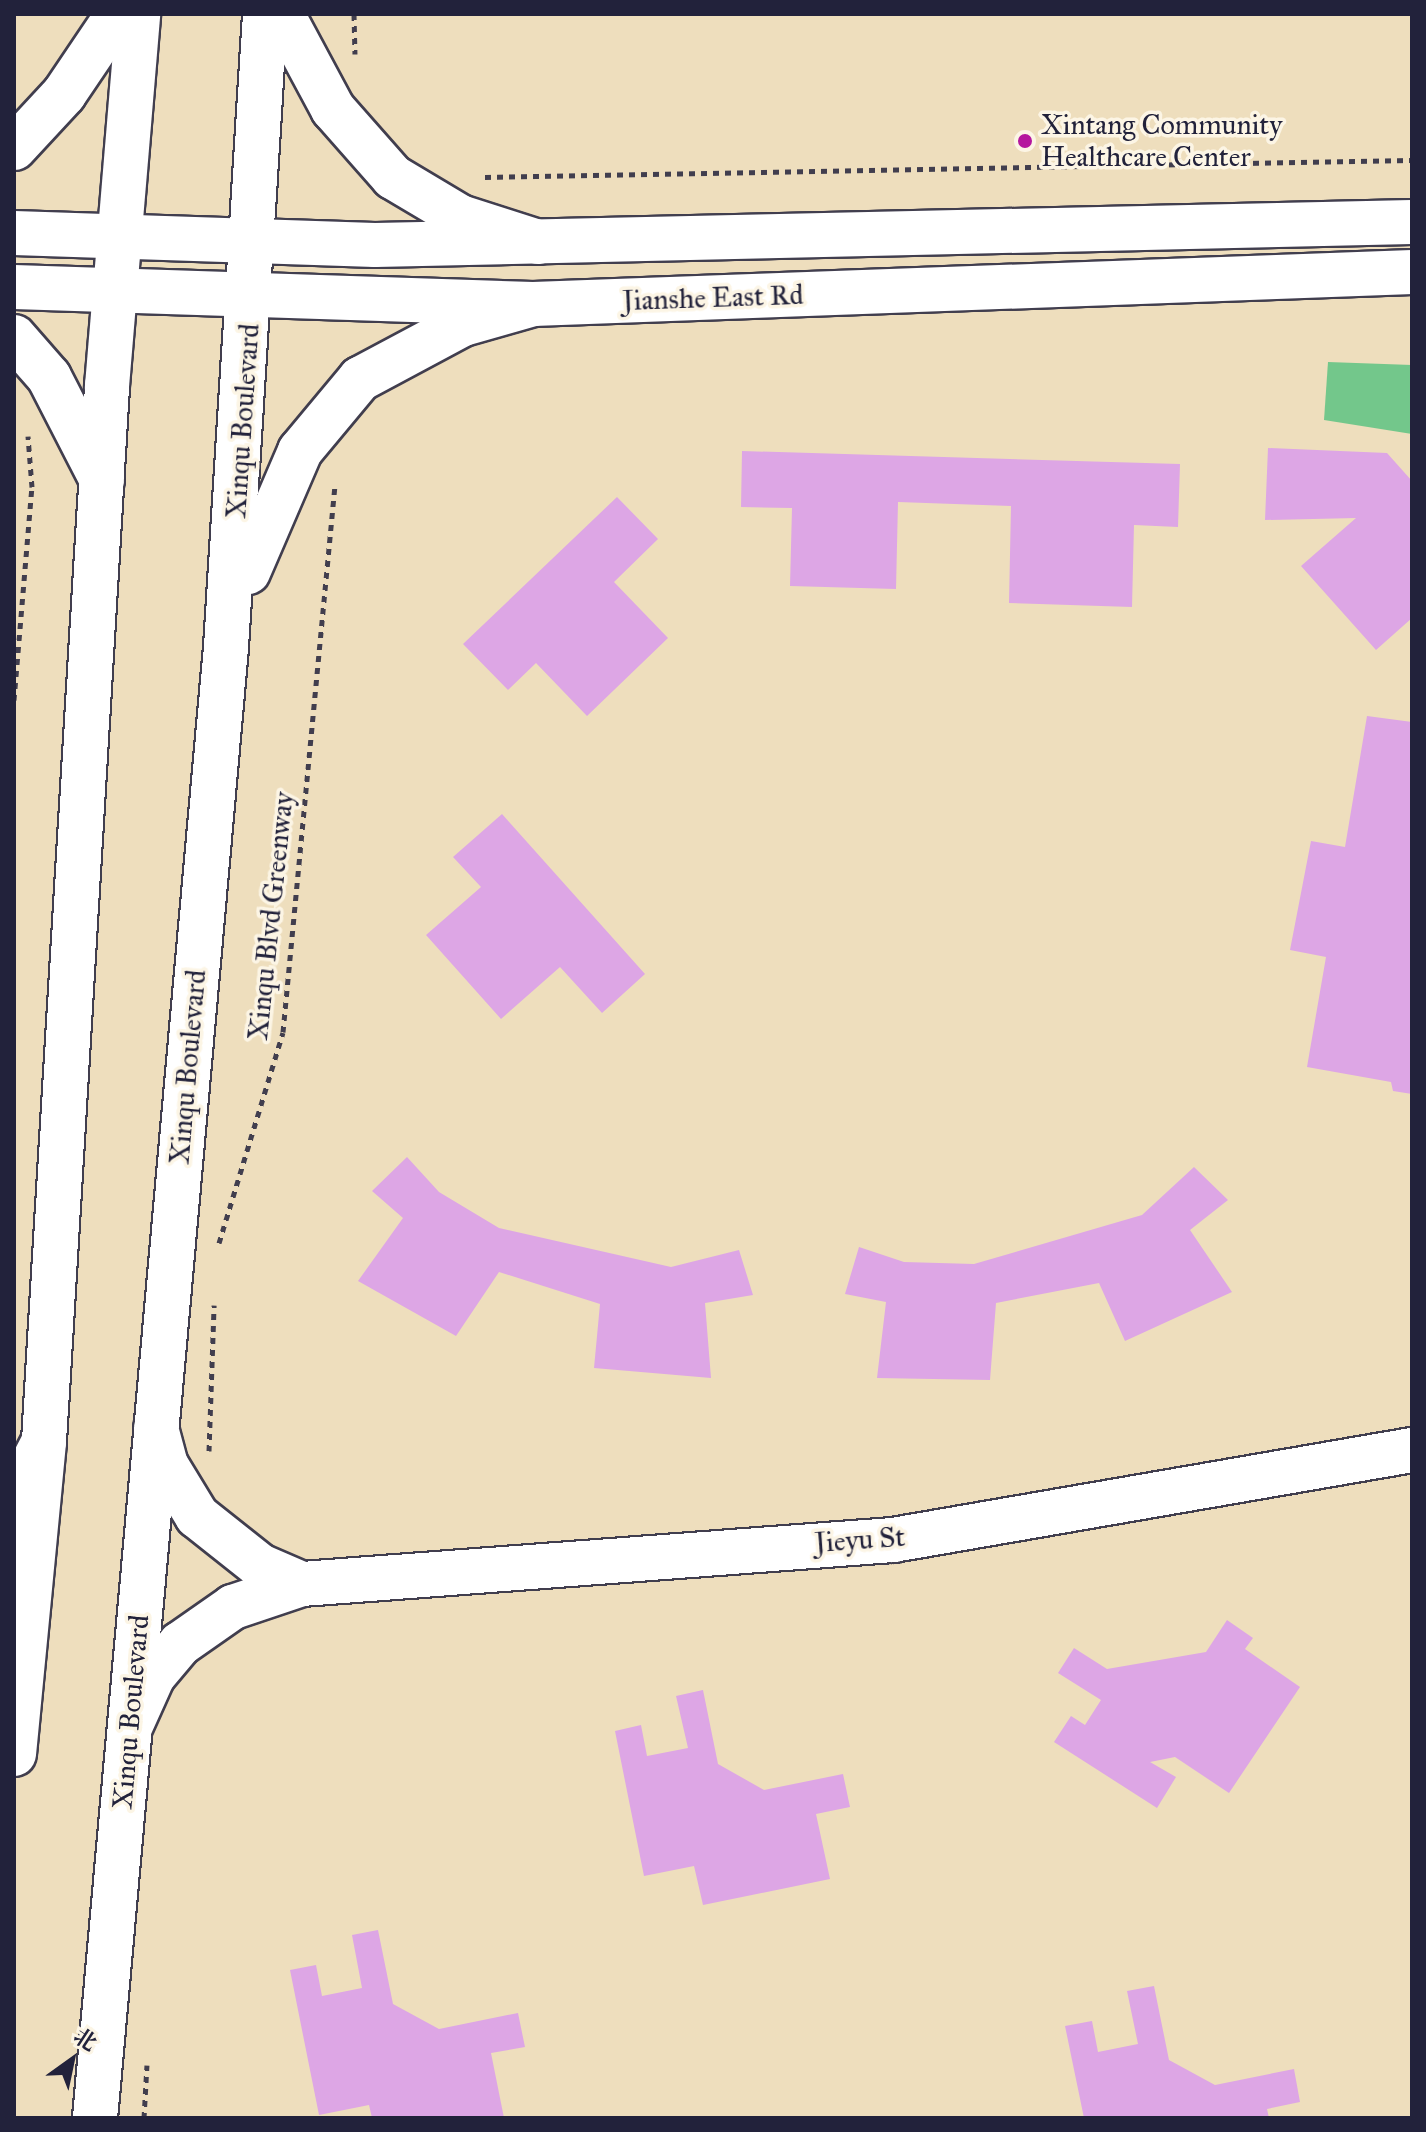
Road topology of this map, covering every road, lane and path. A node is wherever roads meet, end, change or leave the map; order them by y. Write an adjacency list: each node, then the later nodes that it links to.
1 (118, 14): 5 (main road)
2 (138, 14): 10 (main road)
3 (265, 14): 11 (main road, Xinqu Boulevard)
4 (282, 14): 12 (main road)
5 (14, 148)
6 (1412, 160): 7 (path)
7 (479, 176)
8 (1412, 222): 12 (main road)
9 (14, 233): 10 (main road)
10 (119, 237): 11 (main road); 15 (main road)
11 (254, 242): 12 (main road); 16 (main road, Xinqu Boulevard)
12 (538, 242)
13 (1412, 272): 17 (main road, Jianshe East Rd)
14 (14, 287): 15 (main road, Jianshe East Rd)
15 (115, 292): 16 (main road, Jianshe East Rd); 21 (main road)
16 (250, 298): 17 (main road, Jianshe East Rd); 22 (main road, Xinqu Boulevard)
17 (533, 304): 22 (main road)
18 (14, 337): 21 (main road)
19 (27, 425): 23 (path)
20 (336, 477): 24 (path, Xinqu Blvd Greenway)
21 (102, 480): 27 (main road)
22 (226, 647): 26 (main road, Xinqu Boulevard)
23 (14, 700)
24 (217, 1252)
25 (215, 1297): 29 (path)
26 (156, 1428): 31 (main road); 32 (main road, Xinqu Boulevard)
27 (44, 1441): 30 (main road); 33 (main road)
28 (1412, 1450): 31 (main road, Jieyu St)
29 (208, 1463)
30 (14, 1499)
31 (302, 1584): 32 (main road)
32 (129, 1734): 35 (main road, Xinqu Boulevard)
33 (14, 1743)
34 (147, 2055): 36 (path)
35 (95, 2118)
36 (144, 2118)

